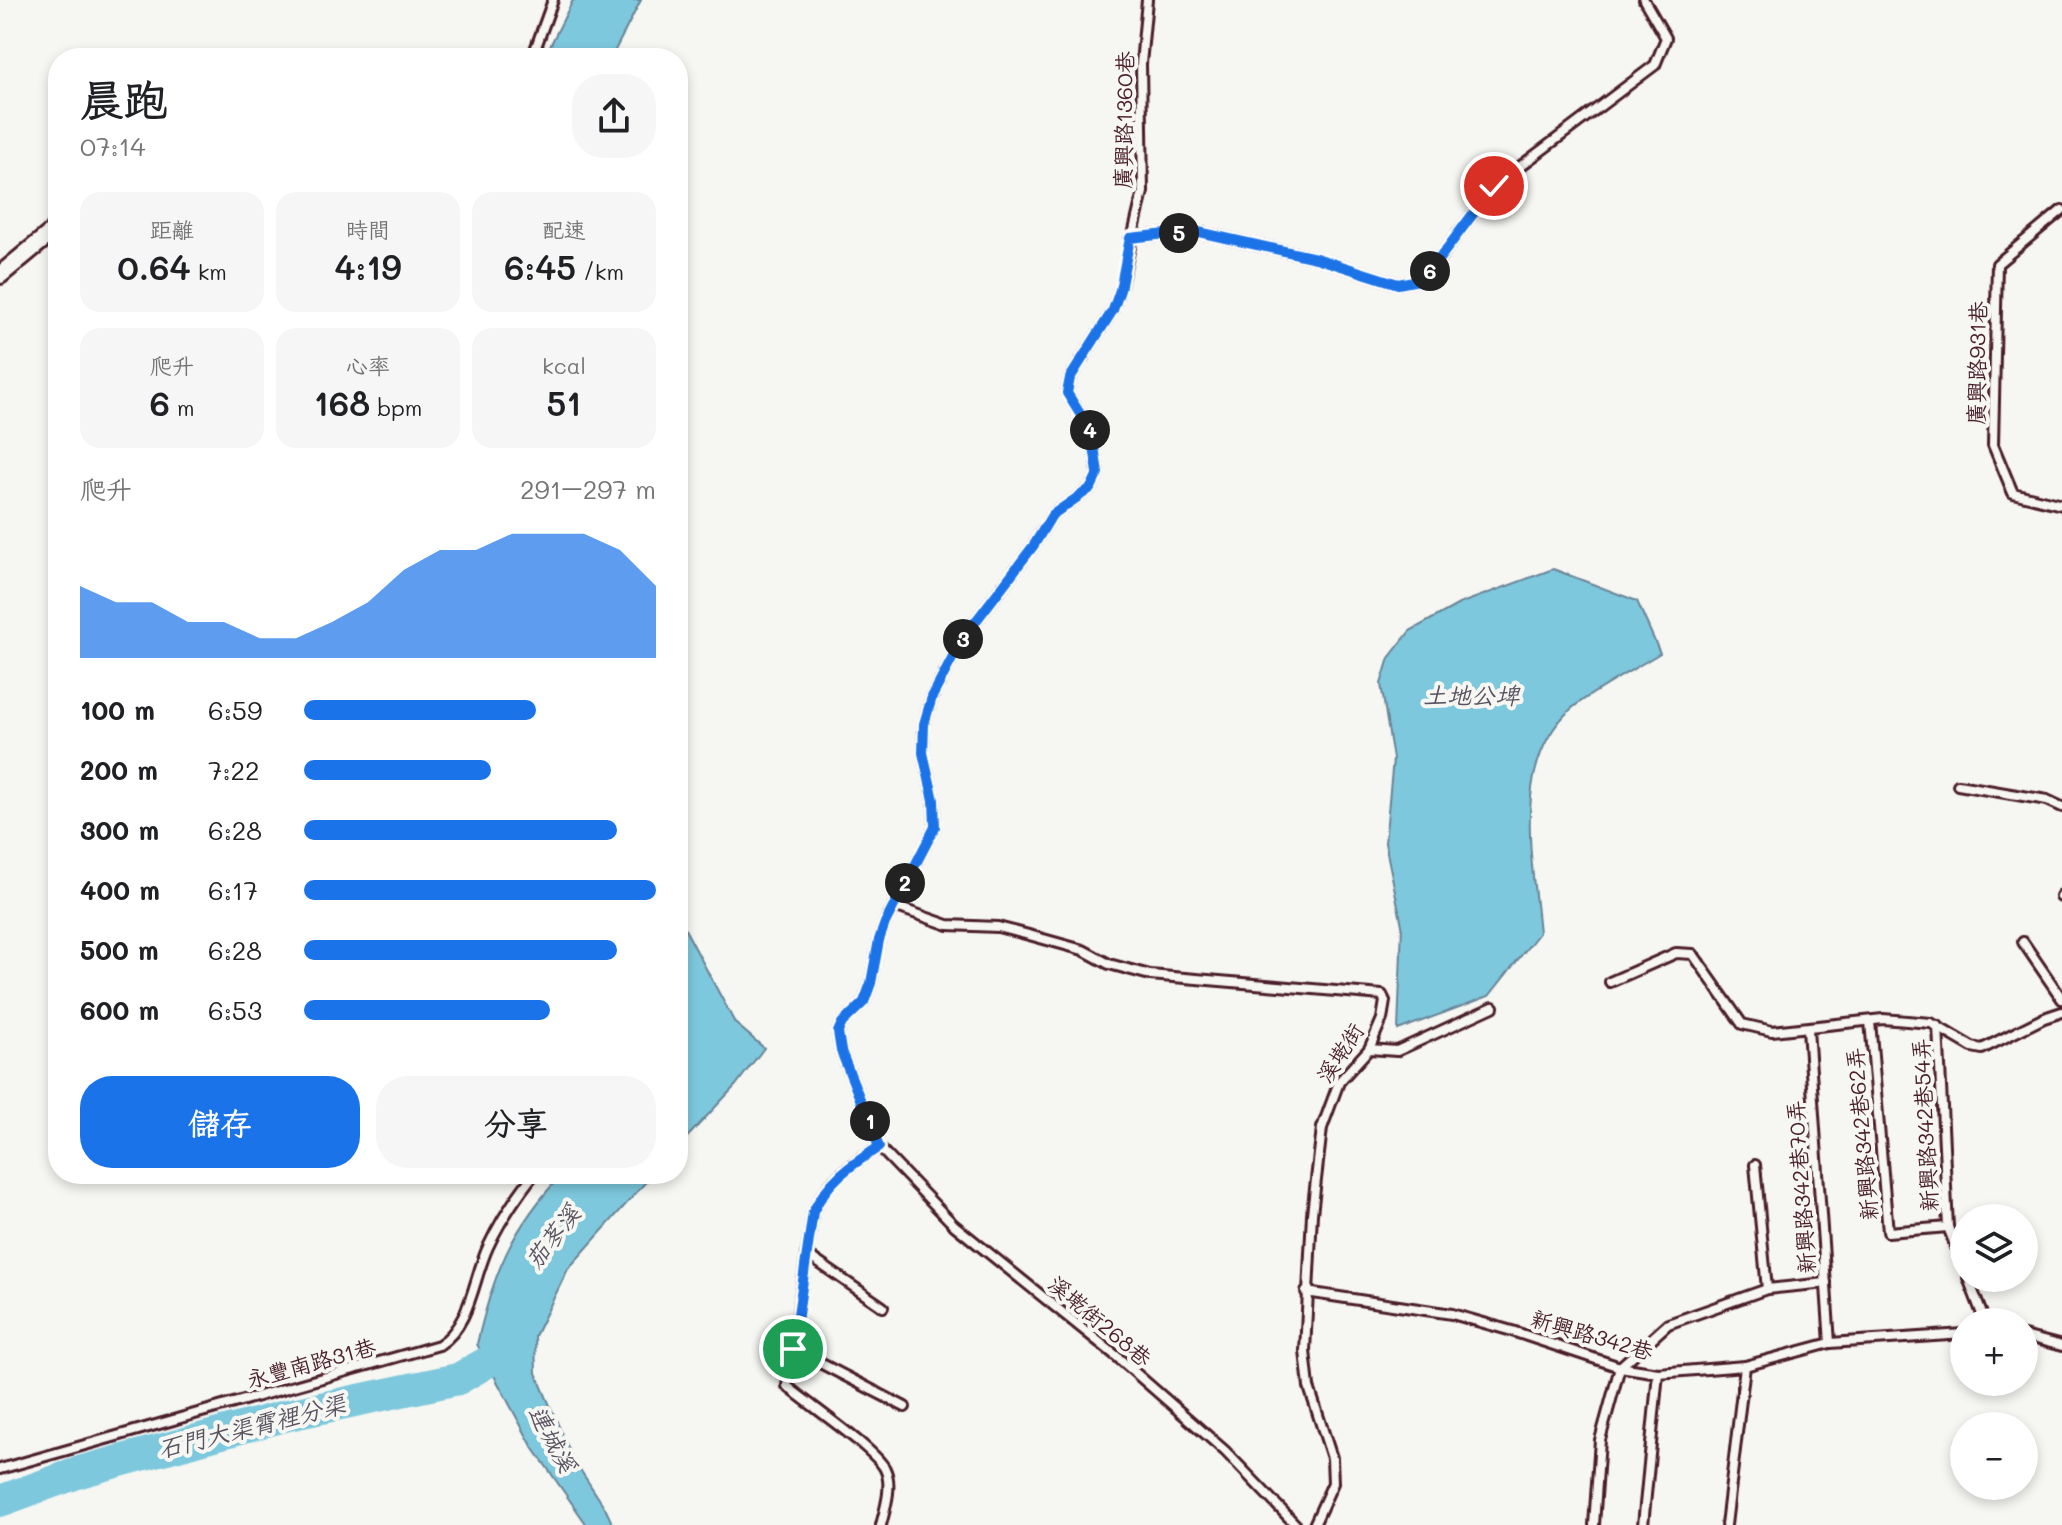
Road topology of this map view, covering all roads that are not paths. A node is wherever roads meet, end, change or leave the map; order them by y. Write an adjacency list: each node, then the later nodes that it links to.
1 (553, 0): 4 (lane)
2 (1147, 0): 7 (lane, 廣興路1360巷)
3 (1644, 0): 7 (lane)
4 (536, 48)
5 (2062, 210): 9 (lane, 廣興路931巷)
6 (48, 235): 8 (street)
7 (1130, 238): 12 (lane)
8 (0, 275)
9 (2062, 505)
10 (1958, 785): 11 (lane)
11 (2062, 807)
12 (894, 906): 21 (lane, 溪墘街); 22 (lane)
13 (2023, 942): 15 (lane)
14 (1610, 982): 20 (lane, 新興路342巷54弄)
15 (2062, 999)
16 (1493, 1007): 21 (lane)
17 (2062, 1012): 19 (lane, 新興路342巷54弄)
18 (1870, 1021): 19 (lane, 新興路342巷54弄); 20 (lane, 新興路342巷54弄); 25 (lane, 新興路342巷62弄)
19 (1938, 1026): 25 (lane, 新興路342巷54弄)
20 (1808, 1029): 28 (lane, 新興路342巷70弄)
21 (1369, 1049): 30 (lane, 溪墘街)
22 (879, 1147): 27 (lane); 42 (lane, 溪墘街268巷)
23 (1755, 1165): 29 (lane)
24 (527, 1184): 41 (lane, 永豐南路31巷)
25 (1948, 1227): 26 (lane, 新興路342巷54弄)
26 (1950, 1232)
27 (806, 1254): 31 (lane); 36 (lane)
28 (1826, 1283): 29 (lane); 34 (lane, 新興路342巷70弄)
29 (1767, 1289): 38 (lane)
30 (1306, 1292): 38 (lane, 新興路342巷); 44 (lane, 溪墘街)
31 (883, 1307)
32 (1950, 1335): 34 (lane, 新興路342巷)
33 (2038, 1340): 35 (lane)
34 (1830, 1343): 37 (lane, 新興路342巷)
35 (2062, 1346)
36 (793, 1349): 40 (lane); 43 (lane)
37 (1745, 1366): 39 (lane, 新興路342巷); 47 (lane)
38 (1620, 1367): 39 (lane, 新興路342巷); 45 (lane)
39 (1658, 1373): 46 (lane)
40 (905, 1407)
41 (0, 1469)
42 (1291, 1523)
43 (881, 1525)
44 (1314, 1525)
45 (1594, 1525)
46 (1643, 1525)
47 (1726, 1525)

